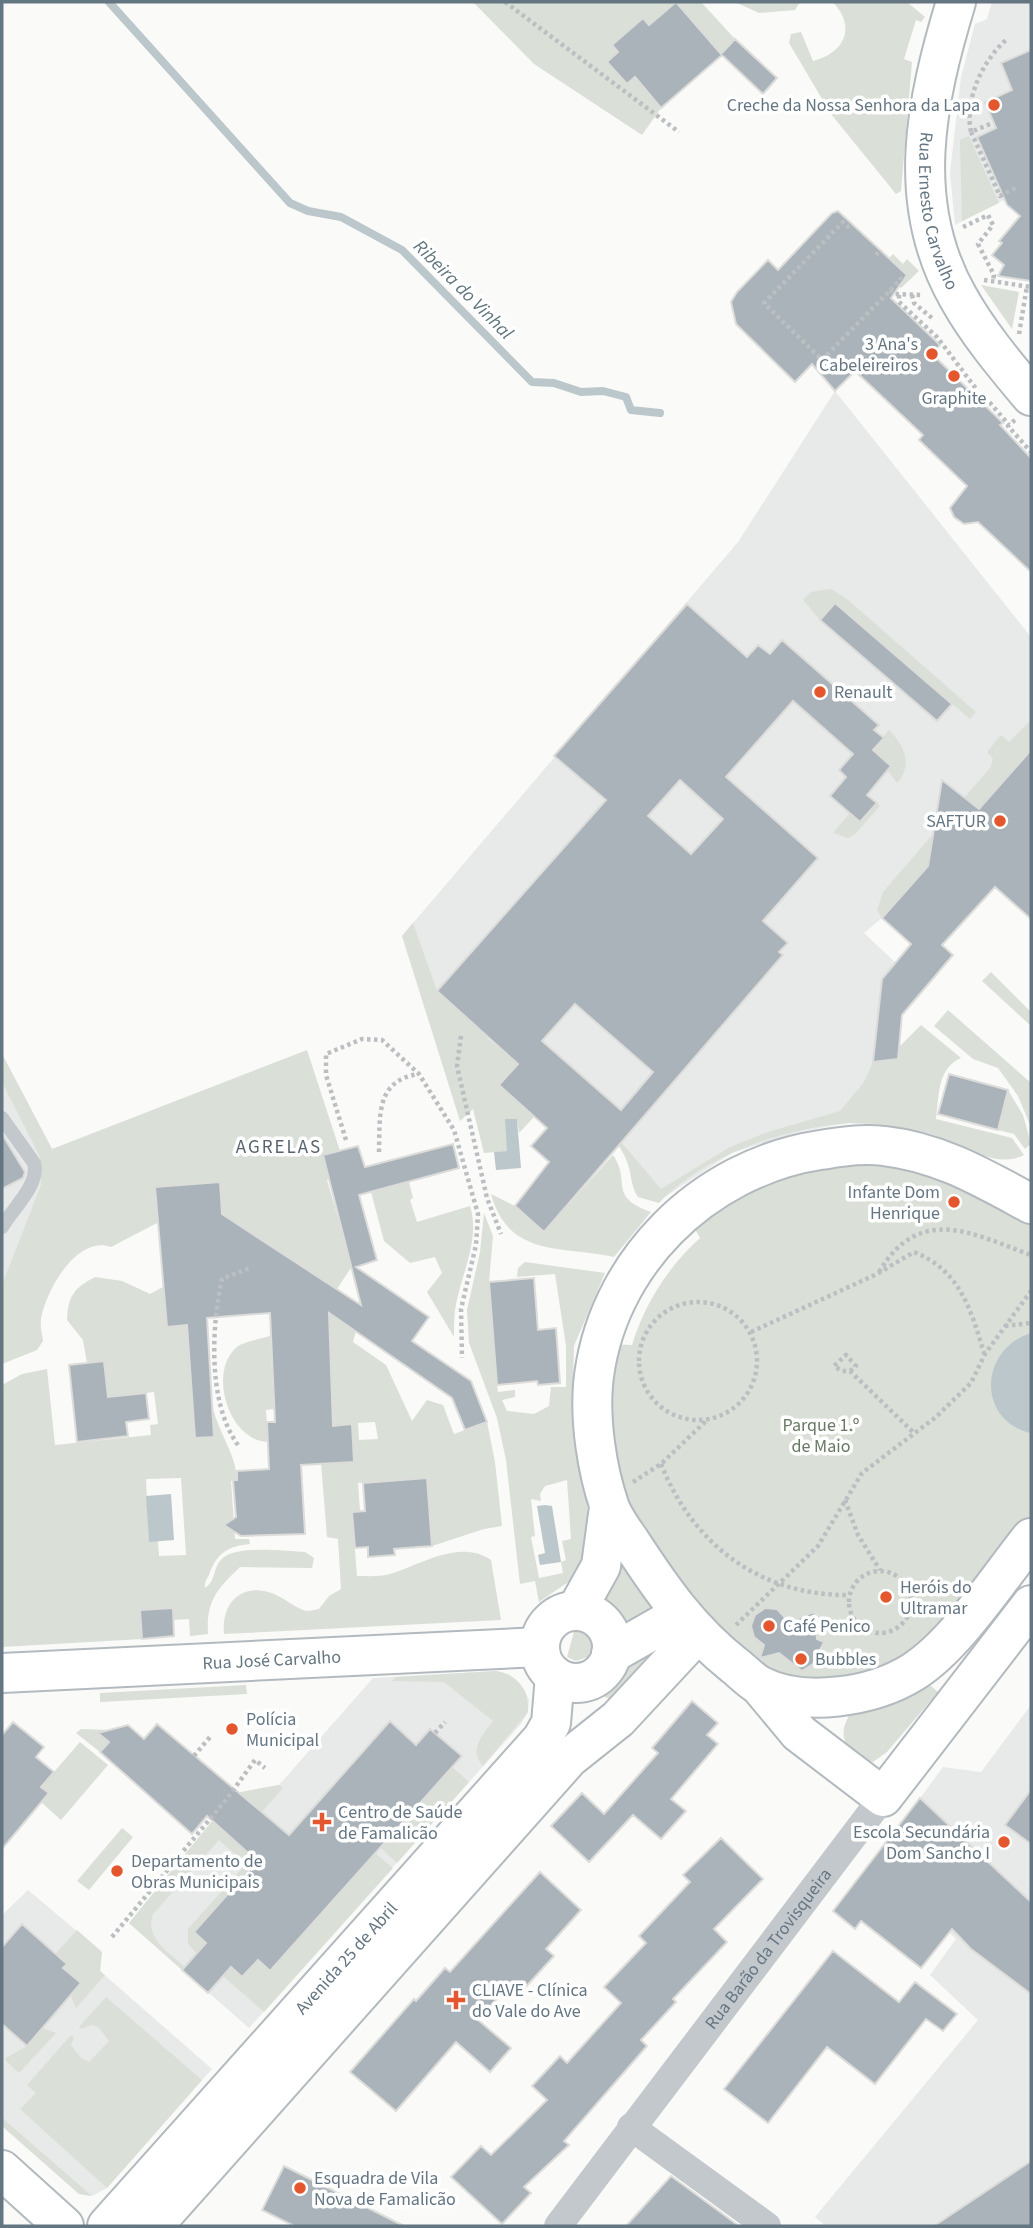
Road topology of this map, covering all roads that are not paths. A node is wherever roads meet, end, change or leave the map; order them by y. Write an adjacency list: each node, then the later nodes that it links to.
1 (956, 2): 2 (main road, Rua Ernesto Carvalho)
2 (1019, 414)
3 (2, 1118): 5 (lane)
4 (1025, 1194): 6 (main road)
5 (2, 1227)
6 (617, 1496): 9 (main road); 10 (main road)
7 (1031, 1538): 14 (main road)
8 (1031, 1605): 17 (main road, Rua Barão da Trovisqueira)
9 (576, 1611): 11 (main road, Avenida 25 de Abril); 11 (main road, Avenida 25 de Abril)
10 (702, 1627): 11 (main road); 13 (main road); 15 (main road, Avenida 25 de Abril)
11 (574, 1664): 12 (main road, Rua José Carvalho); 15 (main road, Avenida 25 de Abril); 18 (main road, Avenida 25 de Abril)
12 (2, 1673)
13 (759, 1685): 14 (main road); 16 (main road)
14 (839, 1696): 16 (main road)
15 (569, 1758): 18 (main road, Avenida 25 de Abril)
16 (836, 1759): 17 (main road)
17 (883, 1797): 20 (street, Rua Barão da Trovisqueira)
18 (433, 1885): 19 (main road, Avenida 25 de Abril)
19 (237, 2105): 23 (main road, Avenida 25 de Abril); 24 (main road, Avenida 25 de Abril)
20 (631, 2127): 25 (street, Rua Barão da Trovisqueira); 26 (street)
21 (2, 2170): 22 (main road)
22 (64, 2226)
23 (107, 2226)
24 (153, 2226)
25 (558, 2226)
26 (767, 2226)

